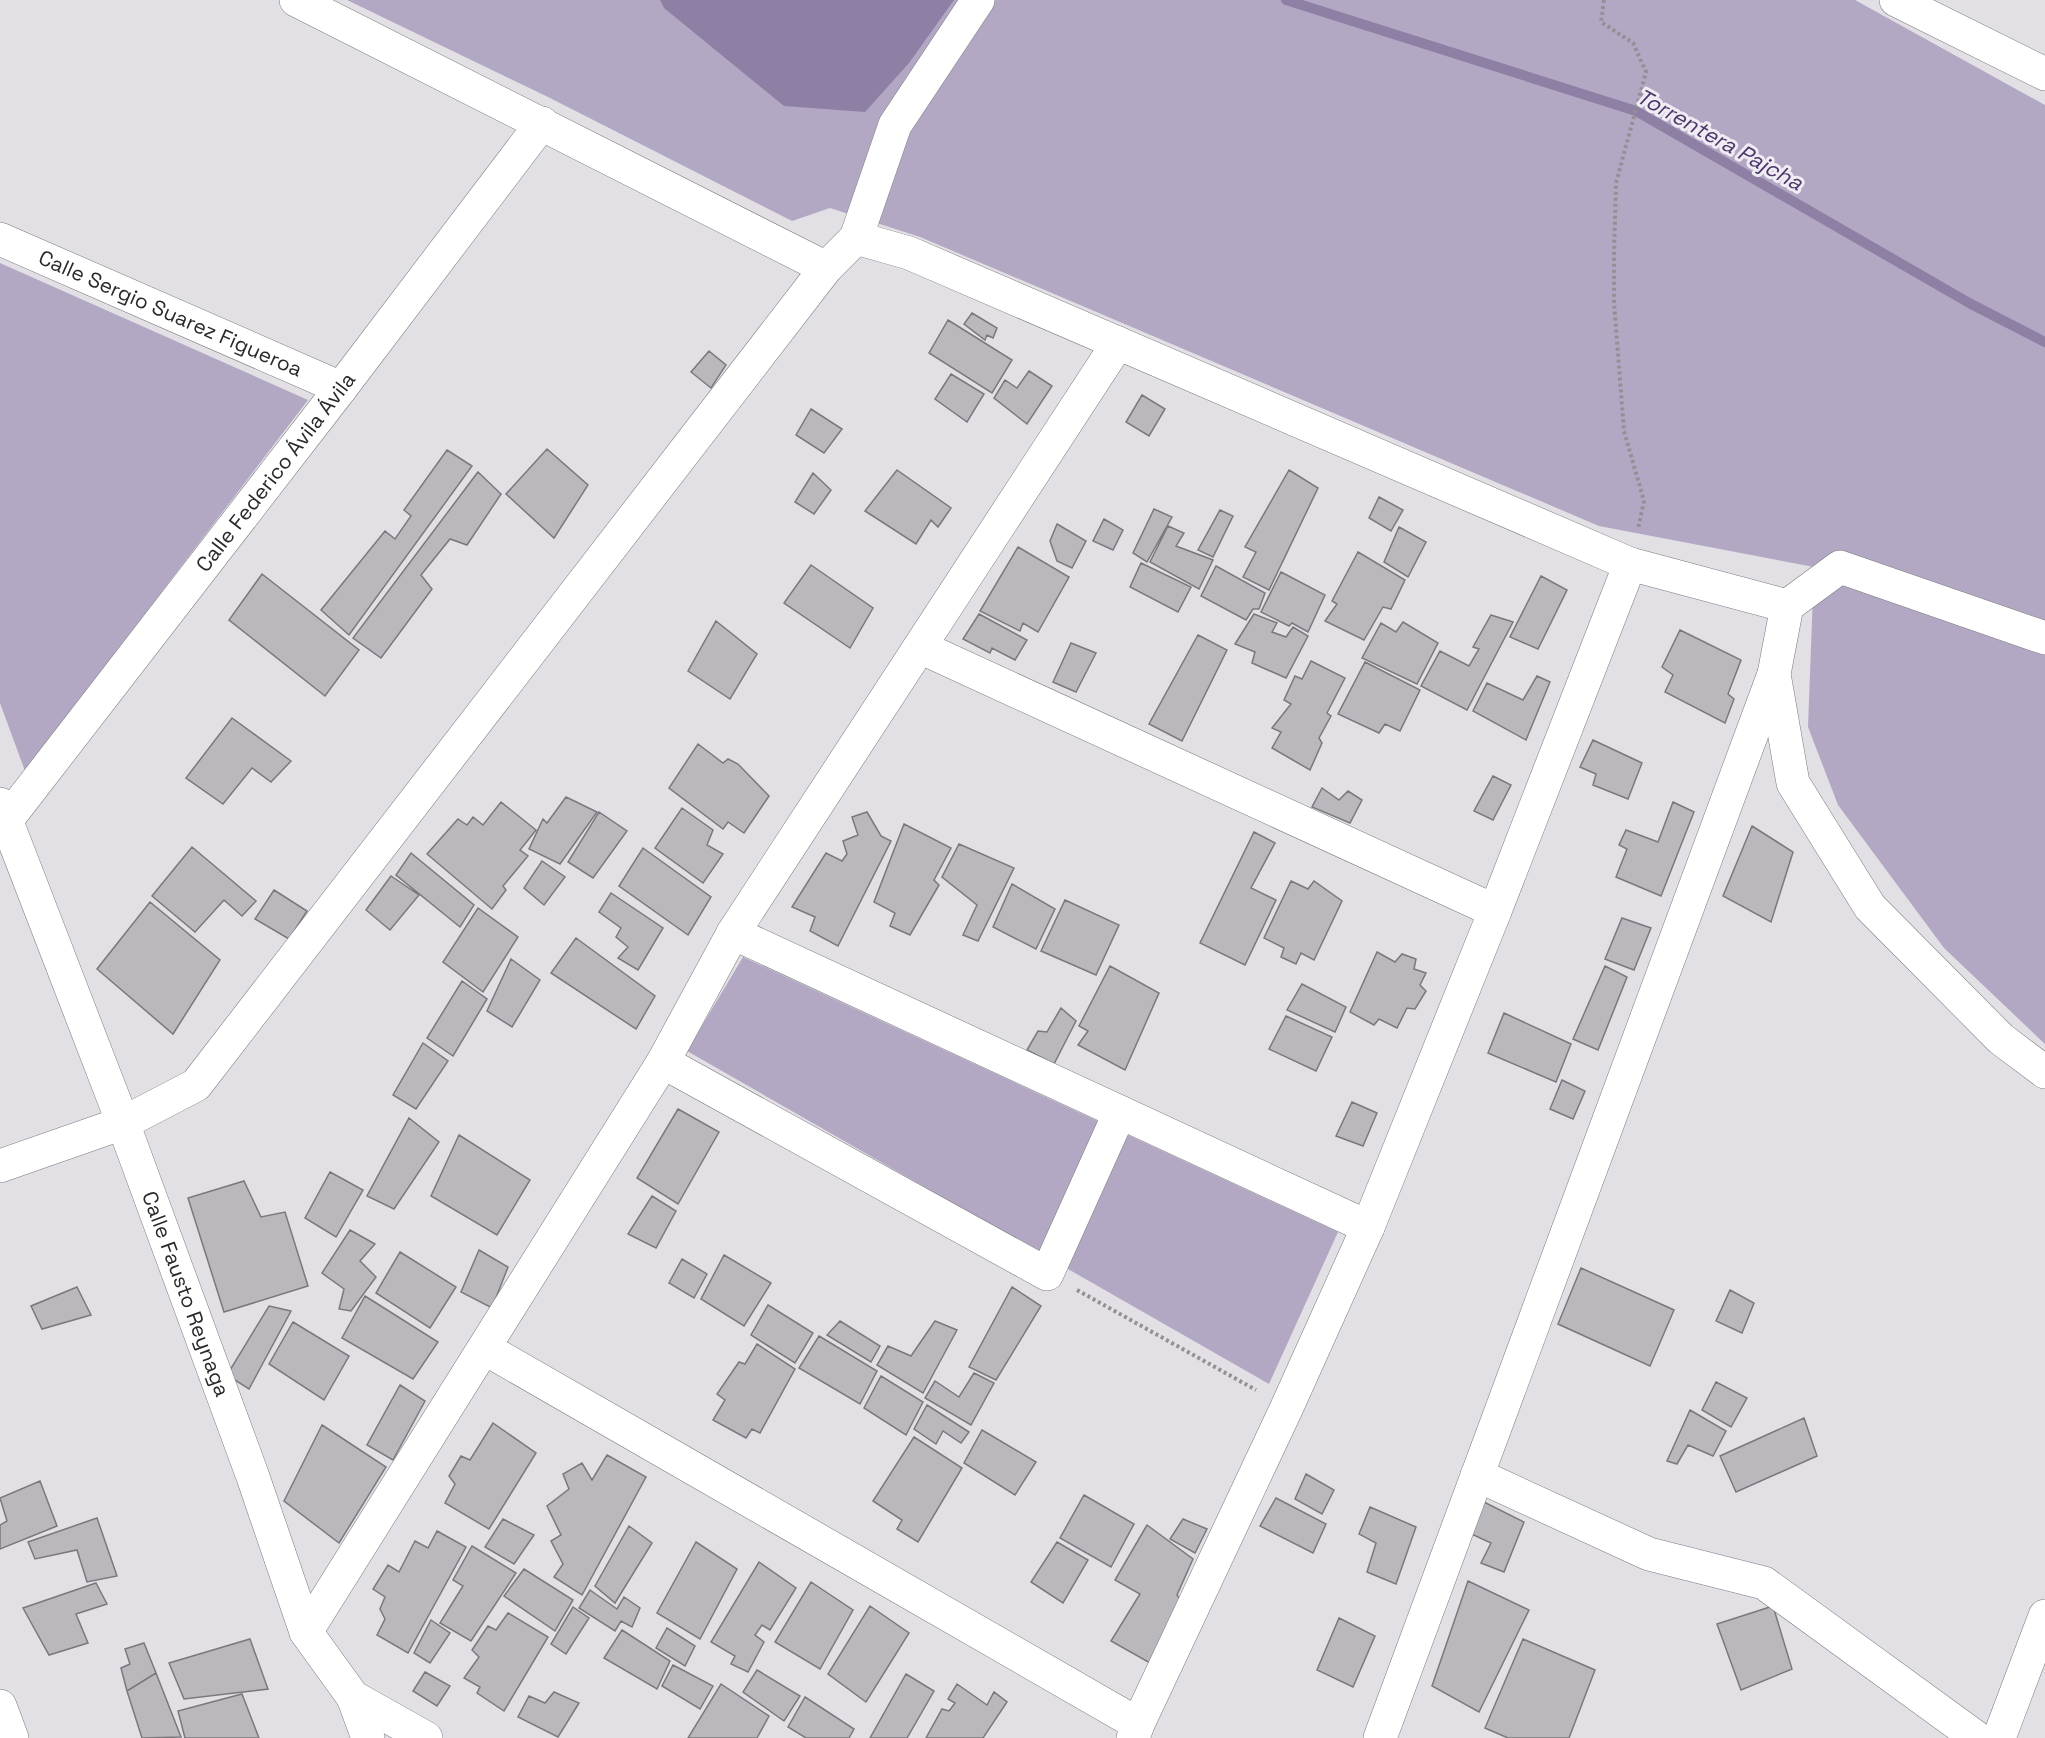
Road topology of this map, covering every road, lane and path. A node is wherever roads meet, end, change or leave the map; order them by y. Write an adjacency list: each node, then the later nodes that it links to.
1 (296, 0): 6 (street)
2 (978, 0): 7 (street)
3 (1604, 0): 12 (path)
4 (1896, 0): 5 (street)
5 (2045, 74)
6 (542, 123): 9 (street); 11 (street, Calle Federico Ávila Ávila)
7 (856, 238): 9 (street); 10 (street)
8 (0, 239): 11 (street, Calle Sergio Suarez Figueroa)
9 (826, 268): 23 (street)
10 (1118, 343): 12 (street); 15 (street)
11 (341, 388): 17 (street, Calle Federico Ávila Ávila)
12 (1630, 564): 13 (street); 18 (street)
13 (1787, 606): 14 (street); 16 (street)
14 (2045, 638)
15 (920, 647): 18 (street); 19 (street)
16 (1774, 674): 21 (street); 29 (street)
17 (3, 812): 23 (street, Calle Fausto Reynaga)
18 (1495, 911): 25 (street)
19 (733, 933): 20 (street); 22 (street)
20 (663, 1062): 26 (street); 27 (street)
21 (2045, 1072)
22 (1120, 1112): 25 (street); 26 (street)
23 (123, 1123): 24 (street); 31 (street, Calle Fausto Reynaga)
24 (0, 1166)
25 (1368, 1227): 28 (street)
26 (1047, 1274): 28 (path)
27 (484, 1348): 31 (street); 34 (street)
28 (1287, 1407): 34 (street)
29 (1478, 1475): 38 (street); 39 (street)
30 (2045, 1616): 40 (street)
31 (306, 1632): 32 (street, Calle Fausto Reynaga)
32 (353, 1696): 36 (street); 37 (street, Calle Fausto Reynaga)
33 (0, 1706): 35 (street)
34 (1136, 1731)
35 (12, 1738)
36 (368, 1738)
37 (426, 1738)
38 (1380, 1738)
39 (1977, 1738)
40 (1999, 1738)

